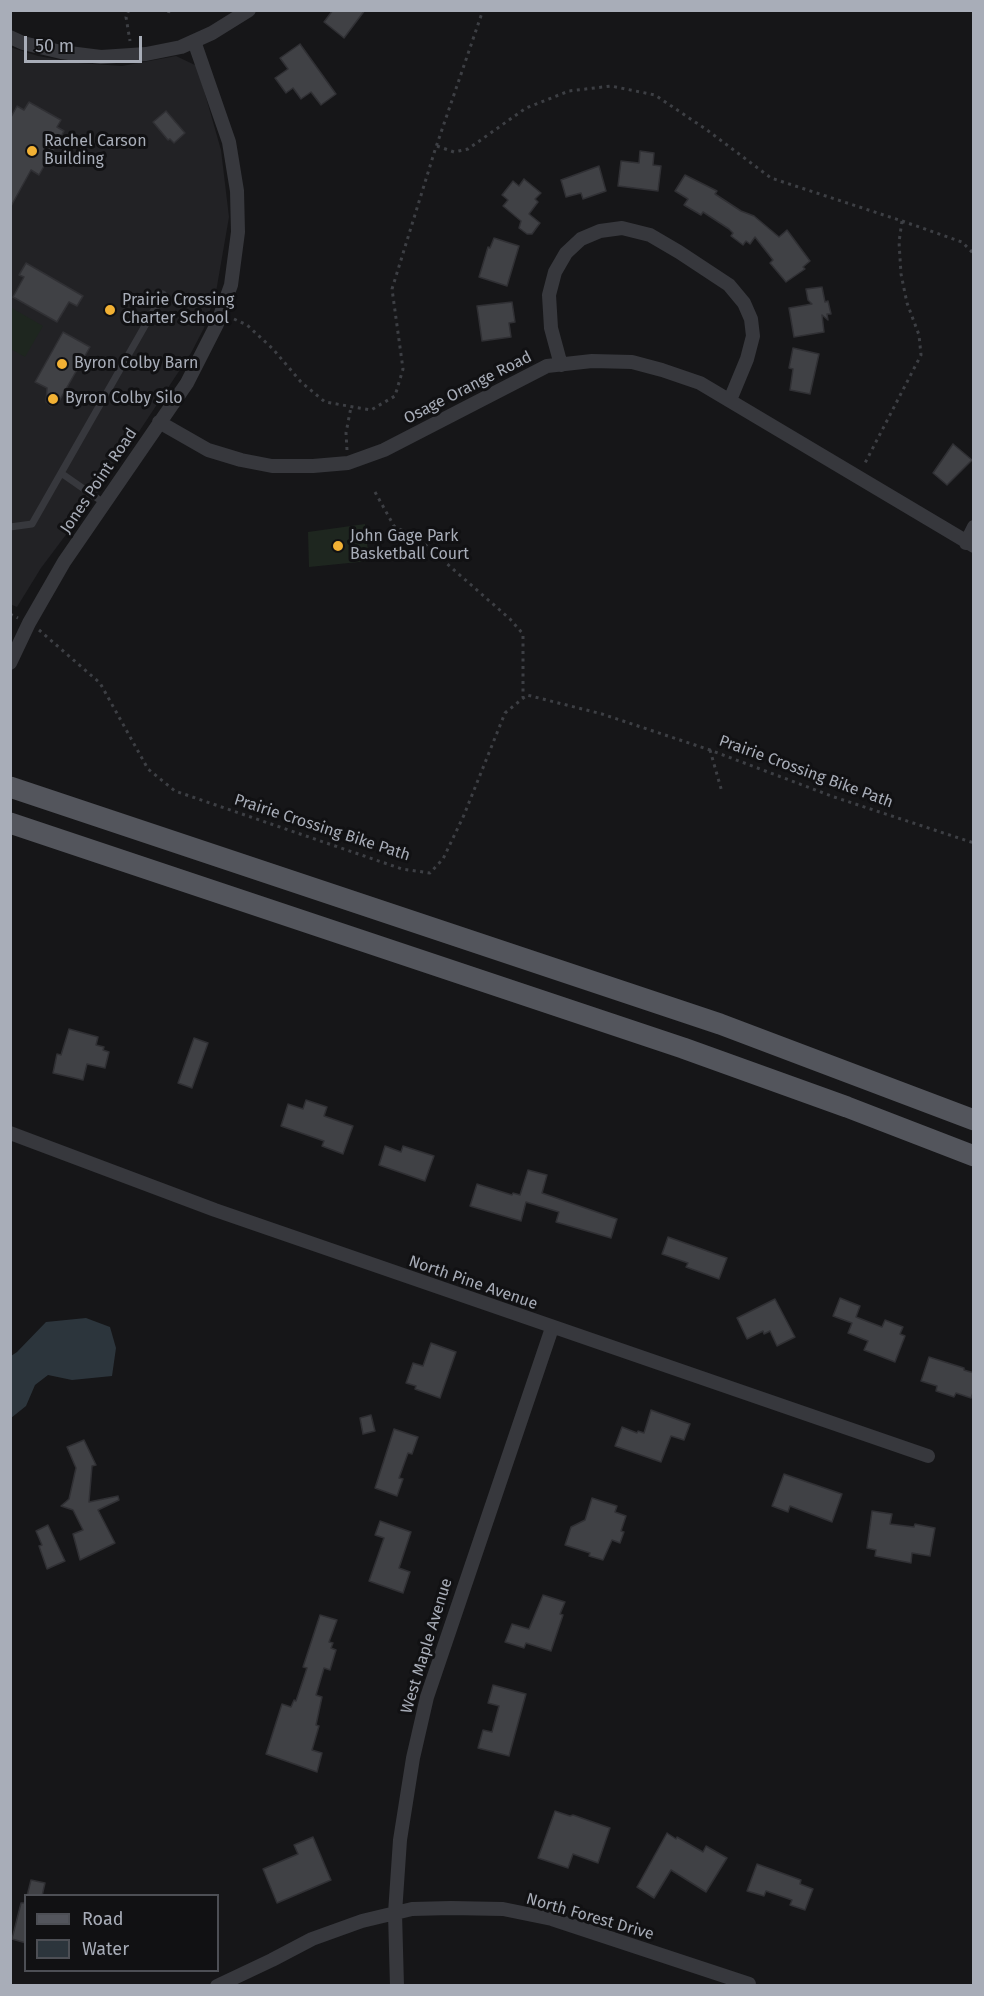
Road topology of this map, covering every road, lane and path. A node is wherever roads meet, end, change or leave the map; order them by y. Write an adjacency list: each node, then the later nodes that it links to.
1 (129, 10): 8 (path)
2 (160, 10): 3 (path)
3 (174, 10)
4 (249, 10): 7 (street)
5 (483, 10): 9 (path)
6 (10, 37): 8 (street)
7 (194, 41): 8 (street); 14 (street, Jones Point Road)
8 (132, 55)
9 (437, 146): 10 (path); 17 (path)
10 (902, 221): 11 (path); 21 (path)
11 (971, 248): 12 (path)
12 (974, 254)
13 (163, 294): 20 (lane)
14 (221, 313): 17 (path); 18 (street, Jones Point Road)
15 (561, 364): 16 (street, Osage Orange Road); 16 (street); 19 (street, Osage Orange Road)
16 (730, 400): 21 (street, Osage Orange Road)
17 (351, 407): 19 (path)
18 (159, 422): 19 (street, Osage Orange Road); 23 (street, Jones Point Road)
19 (348, 463)
20 (61, 473): 23 (lane); 24 (lane)
21 (857, 477): 26 (street, Osage Orange Road)
22 (375, 492): 30 (path)
23 (104, 503): 28 (street, Jones Point Road)
24 (10, 527)
25 (974, 527): 26 (street)
26 (970, 544)
27 (10, 614): 28 (path, Prairie Crossing Bike Path)
28 (29, 623): 29 (street, Jones Point Road); 30 (path, Prairie Crossing Bike Path)
29 (10, 663)
30 (523, 698): 31 (path, Prairie Crossing Bike Path)
31 (710, 750): 33 (path); 35 (path, Prairie Crossing Bike Path)
32 (10, 787): 36 (main road)
33 (722, 792)
34 (10, 823): 38 (main road)
35 (974, 843)
36 (974, 1120)
37 (10, 1133): 39 (street, North Pine Avenue)
38 (974, 1156)
39 (552, 1328): 40 (street, North Pine Avenue); 41 (street, West Maple Avenue)
40 (928, 1456)
41 (395, 1913): 42 (street, North Forest Drive); 43 (street, North Forest Drive); 44 (street, West Maple Avenue)
42 (749, 1984)
43 (217, 1986)
44 (397, 1986)

